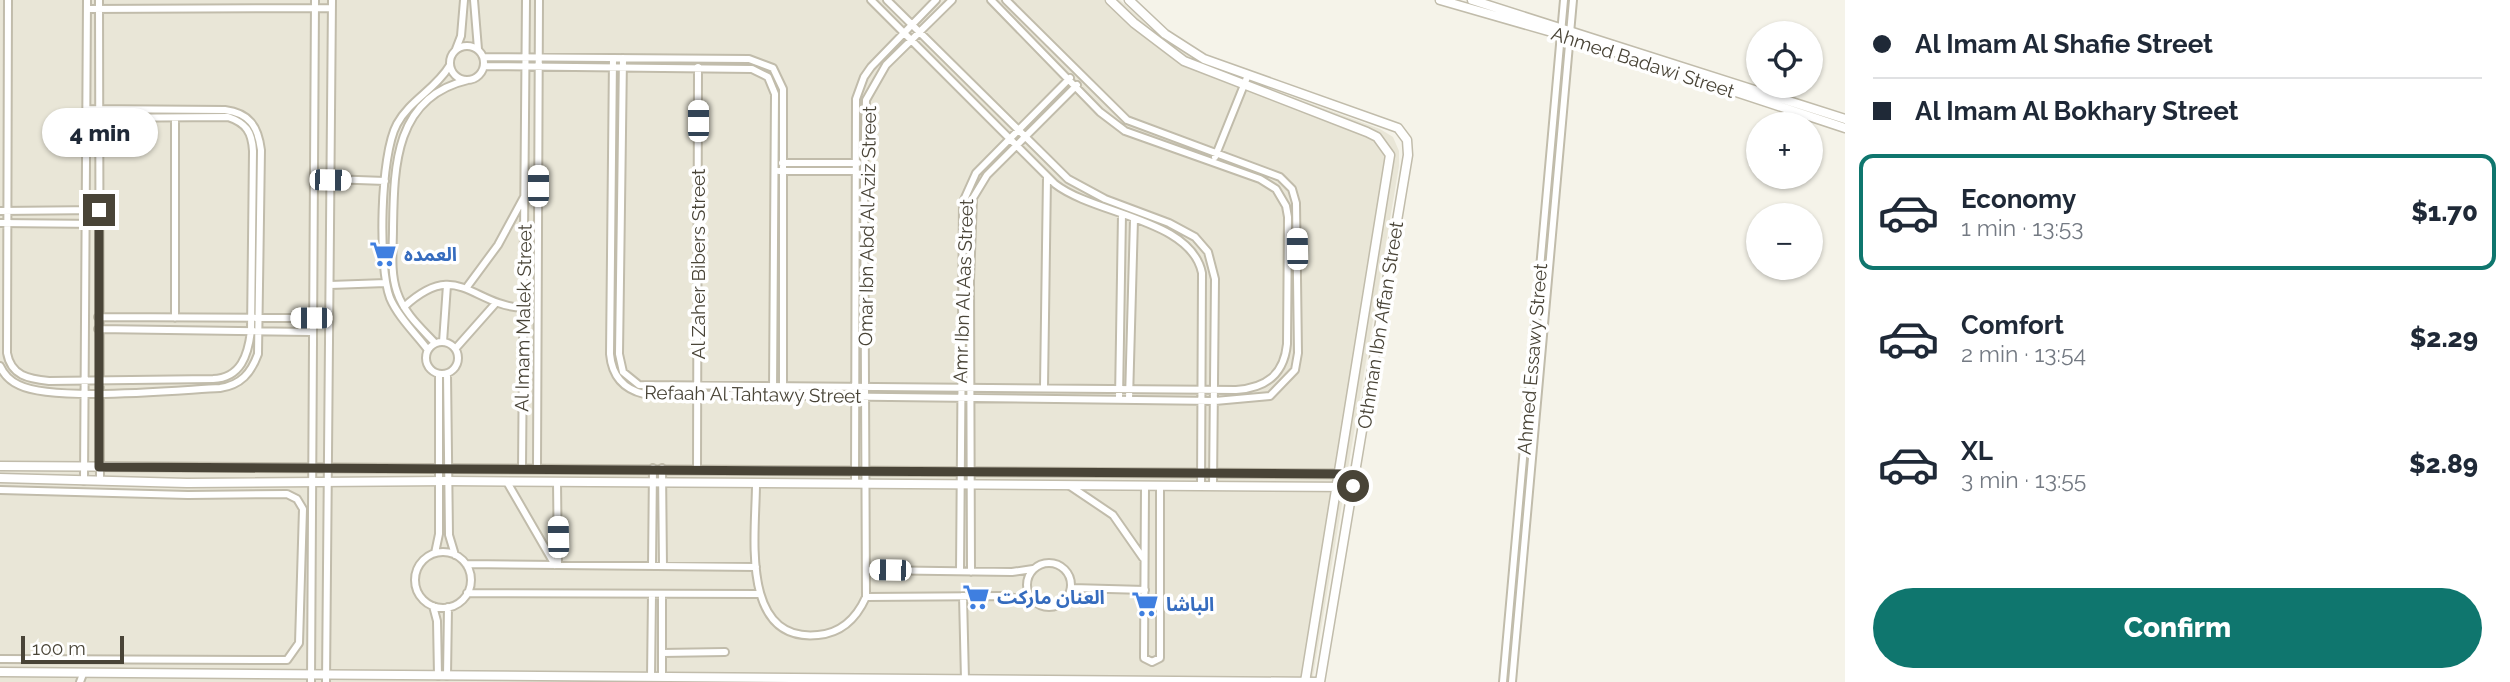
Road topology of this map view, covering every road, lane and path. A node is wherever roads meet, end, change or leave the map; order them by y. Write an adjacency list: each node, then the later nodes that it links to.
1 (8, 0): 31 (street)
2 (87, 0): 22 (street)
3 (99, 0): 23 (street)
4 (464, 0): 30 (street)
5 (474, 0): 29 (street)
6 (526, 0): 34 (street, Al Imam Malek Street)
7 (539, 0): 33 (street, Al Imam Malek Street)
8 (871, 0): 27 (street)
9 (887, 0): 24 (street)
10 (936, 0): 24 (street, Omar Ibn Abd Al Aziz Street)
11 (952, 0): 25 (street, Omar Ibn Abd Al Aziz Street)
12 (991, 0): 47 (street)
13 (1006, 0): 45 (street, Refaah Al Tahtawy Street)
14 (1110, 0): 50 (street, Othman Ibn Affan Street)
15 (1129, 0): 46 (street, Othman Ibn Affan Street)
16 (1440, 0): 26 (street, Ahmed Badawi Street)
17 (1472, 0): 26 (street, Ahmed Badawi Street)
18 (1564, 0): 26 (street)
19 (1573, 0): 26 (street)
20 (315, 4): 21 (street); 23 (street); 100 (street)
21 (332, 4): 74 (street)
22 (87, 9): 23 (street); 53 (street)
23 (99, 9): 52 (street)
24 (911, 24): 25 (street); 27 (street, Omar Ibn Abd Al Aziz Street)
25 (919, 32): 28 (street, Omar Ibn Abd Al Aziz Street); 63 (street)
26 (1565, 32): 61 (street, Ahmed Badawi Street); 62 (street, Ahmed Badawi Street); 231 (street, Ahmed Essawy Street); 232 (street, Ahmed Essawy Street)
27 (903, 33): 28 (street); 71 (street, Omar Ibn Abd Al Aziz Street)
28 (911, 40): 65 (street); 72 (street, Omar Ibn Abd Al Aziz Street)
29 (478, 49): 30 (street); 32 (street)
30 (455, 50): 38 (street)
31 (4, 55): 81 (street)
32 (484, 57): 34 (street); 39 (street)
33 (539, 57): 34 (street); 35 (street); 41 (street, Al Imam Malek Street)
34 (526, 58): 40 (street, Al Imam Malek Street)
35 (613, 58): 36 (street); 42 (street, Refaah Al Tahtawy Street)
36 (623, 58): 37 (street); 43 (street, Refaah Al Tahtawy Street)
37 (698, 58): 44 (street, Al Zaher Bibers Street); 70 (street)
38 (450, 65): 49 (street); 75 (street)
39 (484, 66): 40 (street); 49 (street)
40 (526, 66): 41 (street); 76 (street, Al Imam Malek Street)
41 (538, 66): 42 (street); 147 (street, Al Imam Malek Street)
42 (612, 67): 43 (street); 87 (street, Refaah Al Tahtawy Street)
43 (623, 67): 44 (street); 88 (street, Refaah Al Tahtawy Street)
44 (698, 68): 69 (street); 116 (street, Al Zaher Bibers Street)
45 (1077, 72): 47 (street, Amr Ibn Al Aas Street); 48 (street, Refaah Al Tahtawy Street)
46 (1248, 75): 50 (street); 160 (street, Othman Ibn Affan Street)
47 (1069, 79): 51 (street); 63 (street, Amr Ibn Al Aas Street)
48 (1084, 79): 51 (street, Amr Ibn Al Aas Street); 67 (street, Refaah Al Tahtawy Street)
49 (468, 80): 94 (street)
50 (1244, 86): 67 (street); 159 (street, Othman Ibn Affan Street)
51 (1076, 87): 64 (street, Amr Ibn Al Aas Street); 68 (street)
52 (100, 107): 53 (street); 54 (street); 60 (street)
53 (87, 109): 56 (street)
54 (168, 109): 55 (street); 57 (street)
55 (185, 109): 59 (street); 99 (street)
56 (86, 118): 60 (street); 78 (street)
57 (167, 118): 58 (street); 60 (street)
58 (176, 118): 59 (street); 97 (street)
59 (184, 118): 98 (street)
60 (100, 119): 79 (street)
61 (1845, 119)
62 (1845, 128)
63 (1018, 130): 64 (street); 65 (street, Amr Ibn Al Aas Street)
64 (1025, 137): 66 (street, Amr Ibn Al Aas Street); 77 (street)
65 (1008, 139): 66 (street); 121 (street, Amr Ibn Al Aas Street)
66 (1015, 147): 73 (street); 122 (street, Amr Ibn Al Aas Street)
67 (1217, 153): 68 (street); 102 (street, Refaah Al Tahtawy Street)
68 (1213, 162): 101 (street, Refaah Al Tahtawy Street)
69 (774, 167): 70 (street); 117 (street)
70 (783, 167): 71 (street); 118 (street)
71 (854, 167): 72 (street); 119 (street, Omar Ibn Abd Al Aziz Street)
72 (864, 167): 120 (street, Omar Ibn Abd Al Aziz Street)
73 (1047, 177): 82 (street); 123 (street)
74 (330, 180): 75 (street); 90 (street)
75 (385, 181): 89 (street)
76 (524, 196): 92 (street); 95 (street, Al Imam Malek Street)
77 (1123, 205): 80 (street); 82 (street)
78 (86, 210): 79 (street); 81 (street); 85 (street)
79 (99, 210): 86 (street)
80 (1134, 210): 83 (street); 127 (street)
81 (4, 211): 84 (street)
82 (1122, 215): 83 (street); 124 (street)
83 (1134, 220): 125 (street); 126 (street)
84 (3, 224): 85 (street); 114 (street)
85 (86, 224): 86 (street); 114 (street)
86 (99, 224): 96 (street)
87 (611, 235): 88 (street); 130 (street, Refaah Al Tahtawy Street)
88 (621, 235): 116 (street, Refaah Al Tahtawy Street)
89 (386, 283): 90 (street); 110 (street)
90 (330, 285): 149 (street)
91 (447, 285): 92 (street); 94 (street); 107 (street)
92 (467, 287): 93 (street)
93 (495, 304): 95 (street); 109 (street)
94 (404, 307): 108 (street)
95 (523, 308): 150 (street, Al Imam Malek Street)
96 (98, 317): 97 (street); 103 (street)
97 (175, 317): 98 (street)
98 (251, 318): 99 (street); 104 (street)
99 (260, 318): 100 (street); 105 (street)
100 (311, 318): 106 (street)
101 (1287, 321): 102 (street); 127 (street, Refaah Al Tahtawy Street)
102 (1298, 321): 140 (street, Refaah Al Tahtawy Street)
103 (98, 329): 104 (street); 115 (street)
104 (251, 331): 105 (street); 115 (street)
105 (260, 331): 106 (street); 129 (street)
106 (311, 332): 148 (street)
107 (443, 342): 108 (street); 109 (street)
108 (435, 343): 110 (street)
109 (456, 348): 113 (street)
110 (428, 350): 112 (street)
111 (0, 366): 128 (street)
112 (439, 374): 113 (street); 146 (street)
113 (447, 374): 146 (street)
114 (85, 380): 115 (street); 128 (street)
115 (98, 380): 129 (street)
116 (698, 386): 117 (street, Refaah Al Tahtawy Street); 130 (street, Al Zaher Bibers Street)
117 (773, 386): 118 (street, Refaah Al Tahtawy Street); 131 (street)
118 (783, 386): 119 (street, Refaah Al Tahtawy Street); 132 (street)
119 (854, 386): 120 (street, Refaah Al Tahtawy Street); 133 (street, Omar Ibn Abd Al Aziz Street)
120 (865, 386): 121 (street, Refaah Al Tahtawy Street); 134 (street, Omar Ibn Abd Al Aziz Street)
121 (959, 387): 122 (street, Refaah Al Tahtawy Street); 135 (street, Amr Ibn Al Aas Street)
122 (970, 387): 123 (street, Refaah Al Tahtawy Street); 136 (street, Amr Ibn Al Aas Street)
123 (1044, 387): 124 (street, Refaah Al Tahtawy Street)
124 (1119, 387): 125 (street, Refaah Al Tahtawy Street); 137 (street)
125 (1130, 387): 126 (street, Refaah Al Tahtawy Street); 138 (street)
126 (1202, 389): 127 (street, Refaah Al Tahtawy Street); 139 (street)
127 (1215, 390): 140 (street)
128 (85, 393): 129 (street); 141 (street)
129 (98, 393): 142 (street)
130 (698, 395): 131 (street, Refaah Al Tahtawy Street); 152 (street, Al Zaher Bibers Street)
131 (773, 396): 132 (street, Refaah Al Tahtawy Street)
132 (783, 396): 133 (street, Refaah Al Tahtawy Street)
133 (854, 396): 134 (street, Refaah Al Tahtawy Street); 153 (street, Omar Ibn Abd Al Aziz Street)
134 (865, 396): 135 (street, Refaah Al Tahtawy Street); 154 (street, Omar Ibn Abd Al Aziz Street)
135 (959, 397): 136 (street, Refaah Al Tahtawy Street); 156 (street, Amr Ibn Al Aas Street)
136 (970, 397): 137 (street, Refaah Al Tahtawy Street); 155 (street, Amr Ibn Al Aas Street)
137 (1119, 399): 138 (street, Refaah Al Tahtawy Street)
138 (1129, 399): 139 (street, Refaah Al Tahtawy Street)
139 (1202, 400): 140 (street, Refaah Al Tahtawy Street); 157 (street)
140 (1215, 401): 158 (street)
141 (84, 452): 142 (street); 144 (street)
142 (99, 452): 145 (street)
143 (0, 466): 144 (street)
144 (84, 467): 145 (street); 162 (street)
145 (99, 467): 148 (street); 163 (street)
146 (443, 467): 149 (street); 150 (street); 164 (street); 165 (street)
147 (537, 467): 150 (street); 151 (street)
148 (311, 468): 149 (street); 166 (street)
149 (327, 468): 167 (street)
150 (522, 468)
151 (658, 468): 152 (street); 172 (street)
152 (697, 468): 153 (street)
153 (855, 470): 154 (street); 174 (street, Omar Ibn Abd Al Aziz Street)
154 (866, 470): 156 (street); 175 (street, Omar Ibn Abd Al Aziz Street)
155 (970, 470): 156 (street); 157 (street); 177 (street, Amr Ibn Al Aas Street)
156 (960, 471): 176 (street, Amr Ibn Al Aas Street)
157 (1201, 473): 158 (street); 181 (street)
158 (1213, 473): 159 (street); 182 (street)
159 (1340, 473): 160 (street); 183 (street, Othman Ibn Affan Street)
160 (1355, 474): 184 (street, Othman Ibn Affan Street)
161 (0, 478): 162 (street)
162 (84, 481): 163 (street)
163 (100, 481): 170 (street)
164 (438, 481): 165 (street); 167 (street); 188 (street)
165 (448, 481): 168 (street); 189 (street)
166 (311, 482): 167 (street); 171 (street); 220 (street)
167 (327, 482): 221 (street)
168 (507, 482): 169 (street); 192 (street)
169 (557, 482): 172 (street); 192 (street)
170 (187, 483): 171 (street); 186 (street)
171 (205, 483): 187 (street)
172 (658, 483): 173 (street); 193 (street); 194 (street)
173 (756, 484): 174 (street); 195 (street)
174 (855, 484): 175 (street)
175 (866, 484): 176 (street); 197 (street, Omar Ibn Abd Al Aziz Street)
176 (960, 485): 177 (street); 198 (street, Amr Ibn Al Aas Street)
177 (971, 485): 178 (street); 199 (street, Amr Ibn Al Aas Street)
178 (1068, 485): 179 (street); 190 (street)
179 (1145, 486): 180 (street); 190 (street)
180 (1160, 486): 181 (street); 201 (street)
181 (1201, 486): 182 (street)
182 (1213, 486): 183 (street)
183 (1338, 486): 184 (street); 229 (street, Othman Ibn Affan Street)
184 (1353, 486): 230 (street, Othman Ibn Affan Street)
185 (0, 490): 186 (street)
186 (188, 495): 187 (street)
187 (204, 495): 213 (street)
188 (435, 553): 189 (street); 209 (street)
189 (455, 555): 191 (street)
190 (1144, 559): 201 (street)
191 (466, 564): 192 (street); 202 (street)
192 (556, 565): 193 (street)
193 (652, 566): 194 (street)
194 (663, 566): 195 (street)
195 (756, 567): 205 (street)
196 (1033, 569): 199 (street); 200 (street); 208 (street)
197 (867, 570): 198 (street); 207 (street, Omar Ibn Abd Al Aziz Street)
198 (960, 571): 199 (street)
199 (971, 572)
200 (1072, 588): 201 (street); 208 (street)
201 (1144, 590)
202 (467, 593): 203 (street); 210 (street)
203 (652, 594): 204 (street); 216 (street)
204 (662, 594): 205 (street); 212 (street)
205 (758, 594): 207 (street)
206 (963, 596): 207 (street); 208 (street); 226 (street)
207 (866, 597)
208 (1034, 601)
209 (433, 606): 210 (street); 215 (street)
210 (448, 607): 215 (street)
211 (725, 652): 212 (street)
212 (662, 653): 217 (street)
213 (0, 659)
214 (0, 672): 218 (street)
215 (442, 676): 221 (street); 222 (street)
216 (651, 677): 217 (street); 223 (street)
217 (662, 677): 224 (street)
218 (81, 678): 219 (street)
219 (103, 678): 220 (street)
220 (311, 678): 221 (street)
221 (326, 679)
222 (522, 679): 223 (street)
223 (535, 679)
224 (700, 680): 225 (street)
225 (865, 680): 226 (street)
226 (965, 680): 227 (street)
227 (1144, 681): 228 (street)
228 (1160, 681): 229 (street)
229 (1306, 682): 230 (street)
230 (1320, 682)
231 (1503, 682)
232 (1512, 682)

